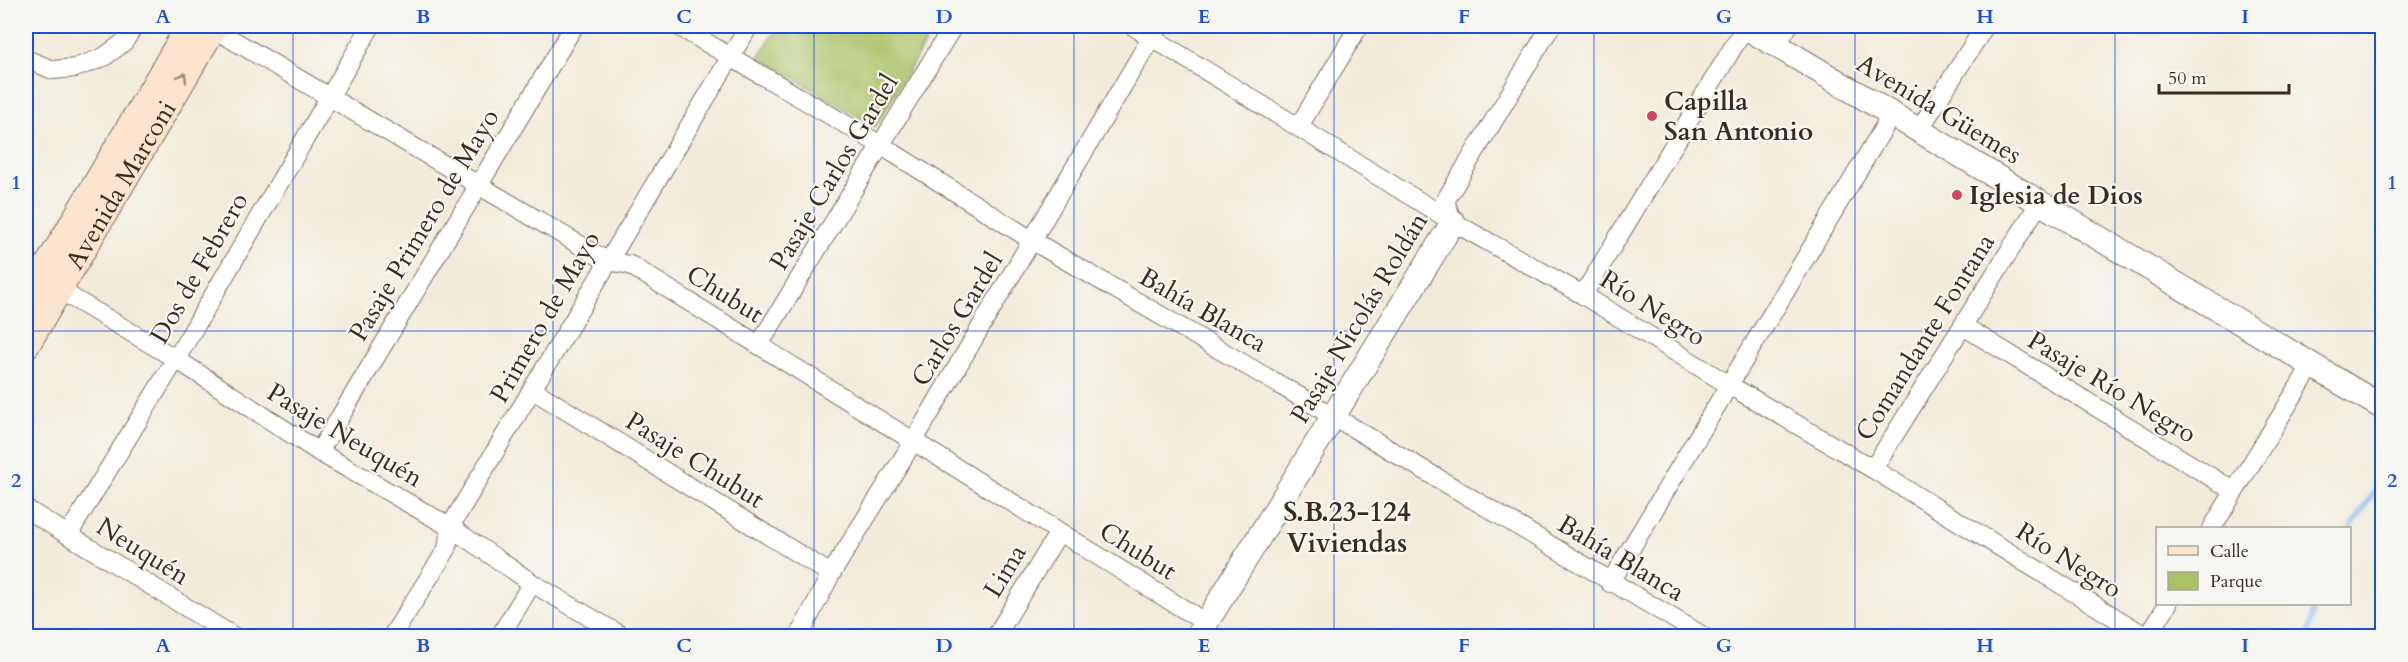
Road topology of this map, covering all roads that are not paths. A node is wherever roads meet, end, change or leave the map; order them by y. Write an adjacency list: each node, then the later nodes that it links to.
1 (134, 26): 16 (street)
2 (206, 26): 17 (street, Chubut); 27 (main road, Avenida Marconi)
3 (371, 26): 17 (street, Dos de Febrero)
4 (574, 26): 22 (street, Pasaje Primero de Mayo)
5 (678, 26): 15 (street, Bahía Blanca)
6 (748, 26): 15 (street, Primero de Mayo)
7 (953, 26): 21 (street, Pasaje Carlos Gardel)
8 (1133, 26): 13 (street, Río Negro)
9 (1359, 26): 19 (street)
10 (1551, 26): 24 (street, Pasaje Nicolás Roldán)
11 (1745, 26): 14 (street, Avenida Güemes); 28 (street)
12 (1985, 26): 20 (street)
13 (1154, 31): 19 (street, Río Negro); 25 (street, Carlos Gardel)
14 (1782, 35): 18 (street, Avenida Güemes)
15 (730, 57): 21 (street, Bahía Blanca); 26 (street, Primero de Mayo)
16 (26, 59)
17 (329, 96): 22 (street, Chubut); 33 (street, Dos de Febrero)
18 (1892, 114): 20 (street, Avenida Güemes); 35 (street)
19 (1299, 126): 24 (street, Río Negro)
20 (1919, 130): 23 (street, Avenida Güemes)
21 (879, 144): 25 (street, Bahía Blanca); 32 (street, Pasaje Carlos Gardel)
22 (478, 182): 26 (street, Chubut); 40 (street, Pasaje Primero de Mayo)
23 (2040, 202): 30 (street, Comandante Fontana); 34 (street, Avenida Güemes)
24 (1453, 222): 28 (street, Río Negro); 38 (street, Pasaje Nicolás Roldán)
25 (1033, 241): 38 (street, Bahía Blanca); 39 (street, Carlos Gardel)
26 (607, 261): 32 (street, Chubut); 36 (street, Primero de Mayo)
27 (50, 284): 29 (main road, Avenida Marconi); 31 (main road, Avenida Marconi); 33 (street, Pasaje Neuquén)
28 (1583, 295): 35 (street, Río Negro)
29 (26, 303)
30 (1963, 326): 41 (street, Comandante Fontana); 42 (street, Pasaje Río Negro)
31 (26, 345)
32 (759, 345): 39 (street, Chubut)
33 (176, 359): 40 (street, Pasaje Neuquén); 47 (street, Dos de Febrero)
34 (2312, 365): 37 (street, Avenida Güemes); 42 (street)
35 (1729, 385): 41 (street, Río Negro); 50 (street)
36 (533, 390): 44 (street, Primero de Mayo); 48 (street, Pasaje Chubut)
37 (2382, 407)
38 (1333, 416): 50 (street, Bahía Blanca); 52 (street, Pasaje Nicolás Roldán)
39 (914, 442): 46 (street, Chubut); 48 (street, Carlos Gardel)
40 (319, 452): 44 (street, Pasaje Neuquén)
41 (1873, 469): 60 (street, Río Negro)
42 (2234, 491): 45 (street)
43 (26, 509): 47 (street, Neuquén)
44 (450, 527): 49 (street, Pasaje Neuquén); 54 (street, Primero de Mayo)
45 (2213, 527)
46 (1059, 532): 52 (street, Chubut); 58 (street, Lima)
47 (68, 535): 53 (street, Neuquén)
48 (831, 574): 57 (street, Carlos Gardel)
49 (532, 583): 55 (street); 56 (street, Pasaje Neuquén)
50 (1610, 583): 59 (street, Bahía Blanca)
51 (2167, 605): 60 (street)
52 (1202, 630)
53 (222, 634)
54 (392, 636)
55 (500, 636)
56 (622, 636)
57 (799, 636)
58 (996, 636)
59 (1703, 636)
60 (2147, 636)

